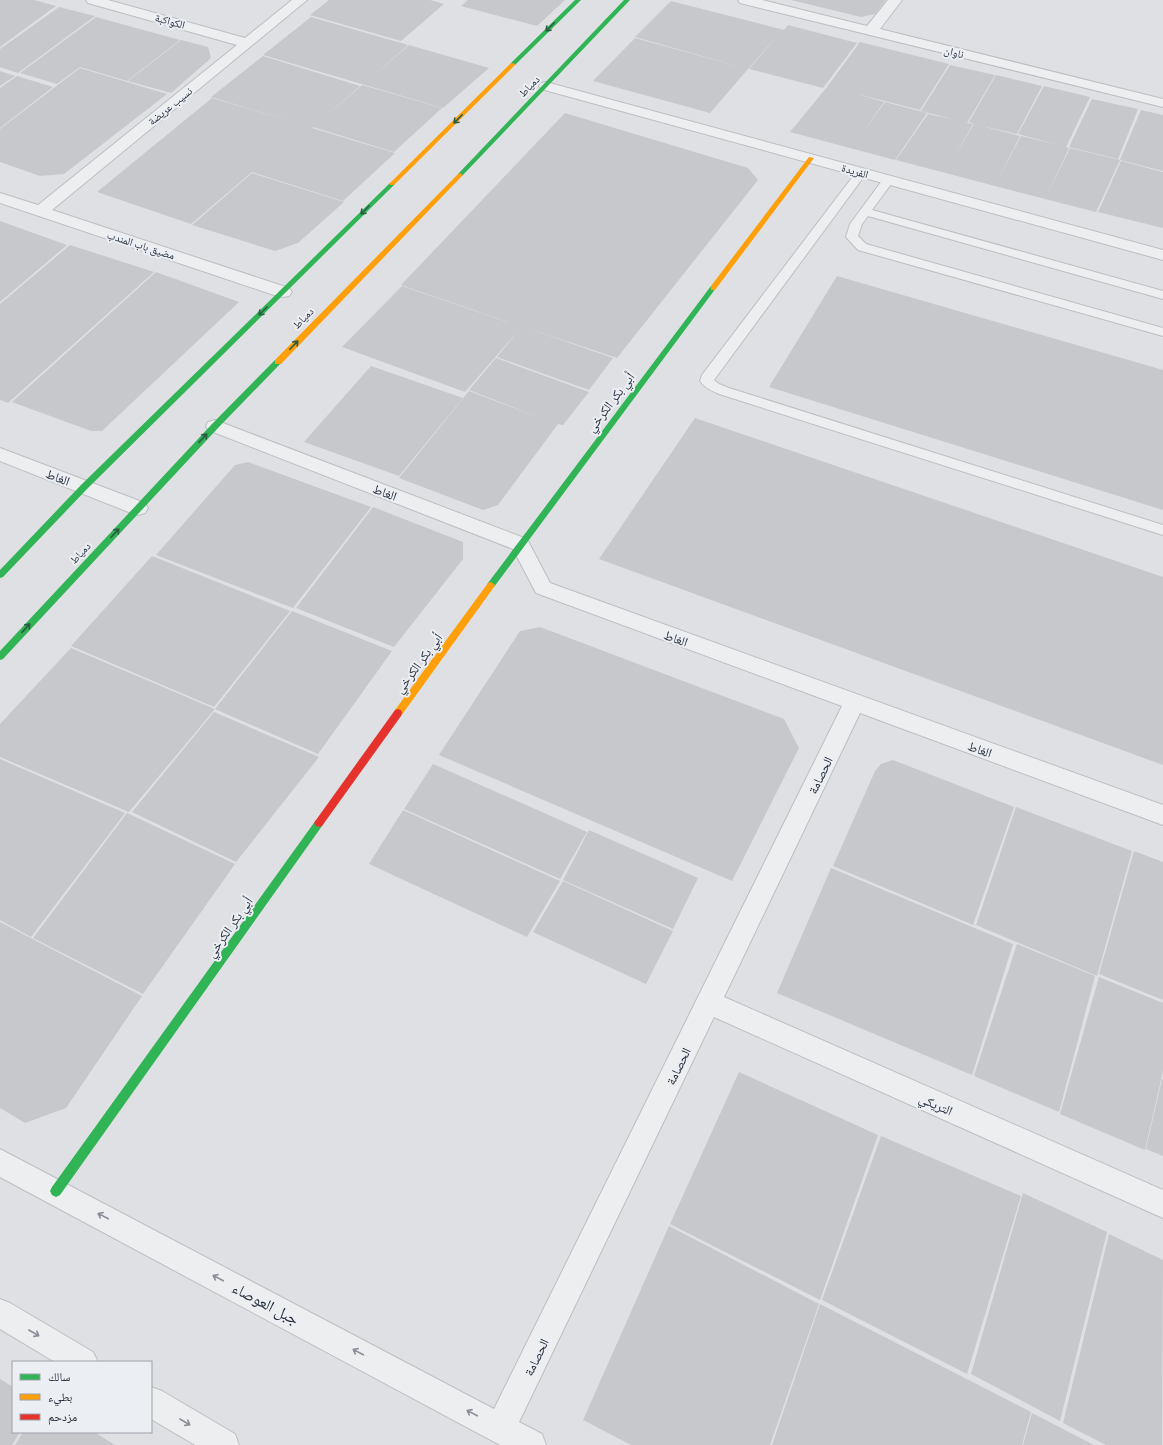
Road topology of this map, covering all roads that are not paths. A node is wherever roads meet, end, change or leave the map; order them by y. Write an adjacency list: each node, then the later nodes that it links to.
1 (92, 0): 8 (street, الكواكبة)
2 (300, 0): 8 (street, نسيب عريضة)
3 (578, 0): 18 (street, one-way to 18)
4 (627, 0): 9 (street, دمياط)
5 (745, 0): 7 (street, ناوان)
6 (895, 0): 7 (street)
7 (870, 32): 10 (street, ناوان)
8 (247, 43): 15 (street, نسيب عريضة)
9 (546, 86): 11 (street, الفريدة); 21 (street, دمياط, one-way to 9)
10 (1163, 103)
11 (811, 158): 12 (street, الفريدة); 26 (street, أبي بكر الكرخي)
12 (861, 173): 13 (street, الفريدة); 25 (lane)
13 (888, 180): 16 (lane); 17 (street, الفريدة)
14 (0, 198): 15 (street, مضيق باب المندب)
15 (41, 212): 18 (street, مضيق باب المندب)
16 (866, 212): 19 (lane); 20 (lane)
17 (1163, 255)
18 (282, 292): 23 (street, one-way to 23)
19 (1163, 295)
20 (1163, 332)
21 (215, 426): 24 (street, دمياط, one-way to 21); 26 (street, الغاط)
22 (0, 454): 23 (street, الغاط)
23 (84, 487): 24 (street, الغاط); 27 (street)
24 (138, 508): 28 (street, دمياط, one-way to 24)
25 (1163, 530)
26 (520, 544): 29 (street, الغاط); 33 (street, أبي بكر الكرخي)
27 (0, 575)
28 (0, 657)
29 (854, 704): 30 (street, الغاط); 31 (street, الحصامة)
30 (1163, 815)
31 (709, 1003): 34 (street, التريكي); 38 (street, الحصامة)
32 (0, 1162): 33 (street, جبل العوصاء)
33 (56, 1191): 38 (street, جبل العوصاء, one-way to 33)
34 (1163, 1204)
35 (0, 1313): 36 (street, one-way to 36)
36 (81, 1361)
37 (152, 1403): 39 (street, one-way to 39)
38 (502, 1428): 40 (street, جبل العوصاء)
39 (224, 1445)
40 (531, 1445)

